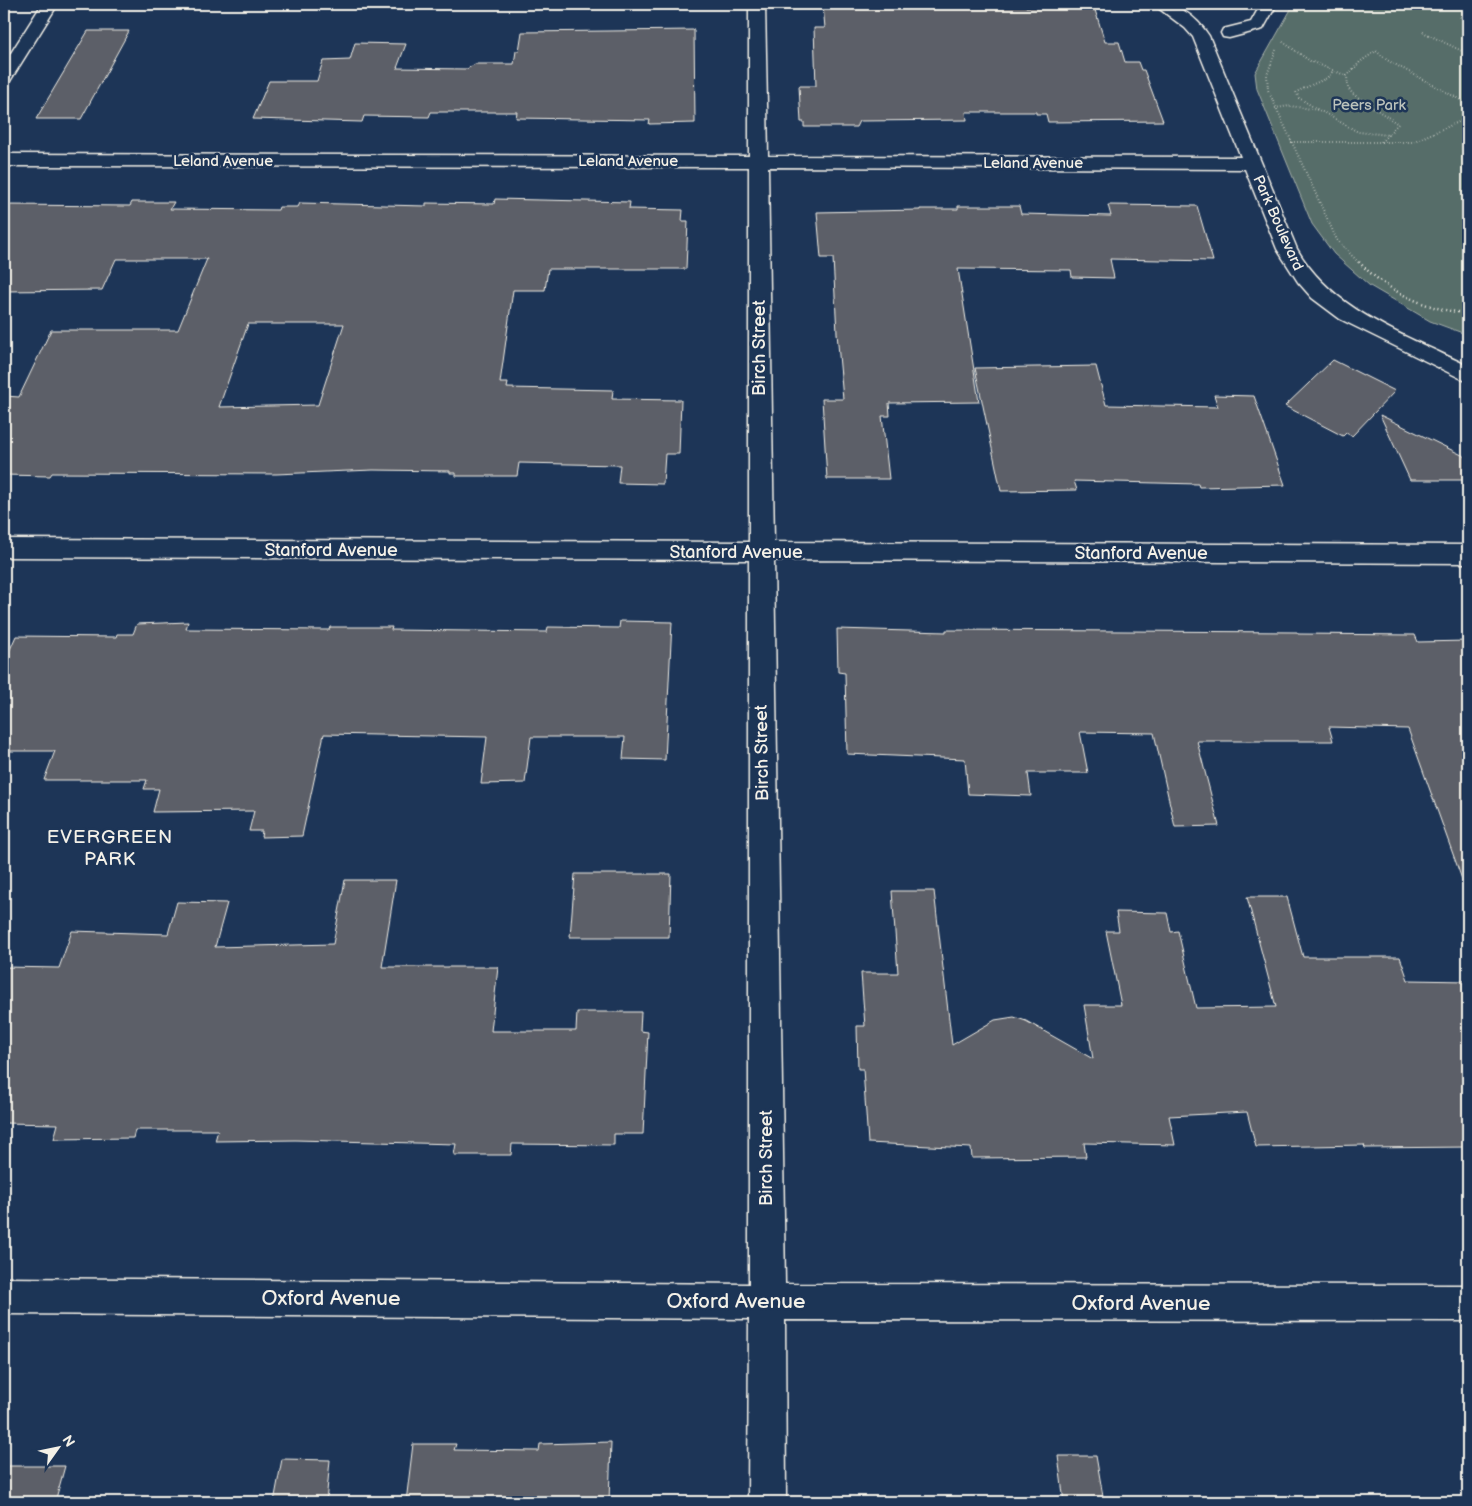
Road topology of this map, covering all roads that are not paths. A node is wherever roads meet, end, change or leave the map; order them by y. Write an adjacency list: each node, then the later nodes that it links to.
1 (50, 4): 6 (street)
2 (757, 4): 8 (street, Birch Street)
3 (1161, 4): 9 (street, Park Boulevard)
4 (1269, 4): 5 (street)
5 (1229, 33)
6 (4, 77)
7 (4, 160): 8 (street, Leland Avenue)
8 (759, 162): 9 (street, Leland Avenue); 12 (street, Birch Street)
9 (1252, 164): 10 (street, Park Boulevard)
10 (1468, 375)
11 (4, 548): 12 (street, Stanford Avenue)
12 (761, 553): 13 (street, Stanford Avenue); 15 (street, Birch Street)
13 (1468, 554)
14 (4, 1296): 15 (street, Oxford Avenue)
15 (766, 1301): 16 (street, Oxford Avenue); 17 (street, Birch Street)
16 (1468, 1303)
17 (767, 1502)

